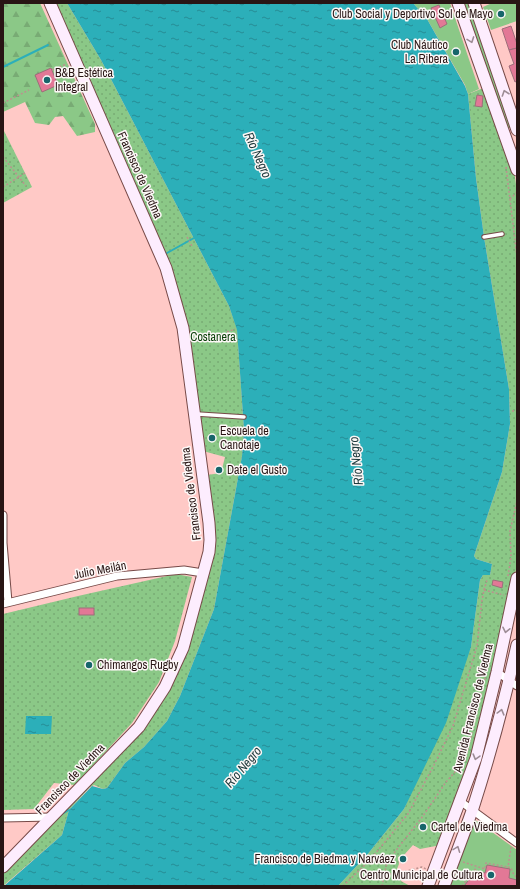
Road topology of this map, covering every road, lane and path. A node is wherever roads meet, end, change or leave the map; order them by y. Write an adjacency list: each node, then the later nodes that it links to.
1 (50, 3): 4 (street, Francisco de Viedma)
2 (458, 3): 9 (street, one-way to 9)
3 (474, 3): 8 (street, one-way to 3)
4 (76, 60): 5 (path); 28 (street, Francisco de Viedma)
5 (52, 70)
6 (29, 90): 7 (path)
7 (3, 102)
8 (517, 130): 9 (street)
9 (505, 134): 12 (street)
10 (3, 157): 14 (path)
11 (506, 164): 18 (path)
12 (517, 170)
13 (24, 173): 14 (path)
14 (19, 177): 15 (path); 16 (path)
15 (26, 186)
16 (3, 187)
17 (517, 192): 18 (path)
18 (510, 200): 23 (path)
19 (502, 234): 20 (lane)
20 (484, 236)
21 (187, 237): 22 (path)
22 (192, 246)
23 (517, 257)
24 (235, 329): 25 (path)
25 (227, 332)
26 (517, 410): 27 (path)
27 (512, 411)
28 (194, 413): 29 (lane); 32 (street, Francisco de Viedma)
29 (244, 417)
30 (517, 501): 33 (path)
31 (3, 515): 37 (street)
32 (203, 573): 37 (street, Julio Meilán); 44 (street, Francisco de Viedma)
33 (515, 579): 40 (street, Avenida Francisco de Viedma, one-way to 40)
34 (486, 580): 36 (path)
35 (505, 589): 36 (path)
36 (484, 590): 54 (path)
37 (5, 603)
38 (517, 645): 41 (street)
39 (492, 648): 52 (path)
40 (497, 672): 41 (street); 42 (street, Avenida Francisco de Viedma, one-way to 42)
41 (513, 684): 43 (street, one-way to 41)
42 (460, 801): 43 (street); 51 (street, Avenida Francisco de Viedma)
43 (472, 810): 46 (street); 47 (street, one-way to 43)
44 (52, 817): 45 (street); 48 (street, Francisco de Viedma)
45 (3, 818)
46 (515, 841): 50 (path)
47 (454, 858): 49 (path); 57 (street)
48 (3, 867)
49 (477, 867): 50 (path); 58 (path)
50 (508, 867): 53 (path)
51 (433, 872): 52 (path); 56 (street, Avenida Francisco de Viedma)
52 (385, 874): 55 (path)
53 (517, 878)
54 (343, 886)
55 (382, 886)
56 (428, 886)
57 (444, 886)
58 (462, 886)

